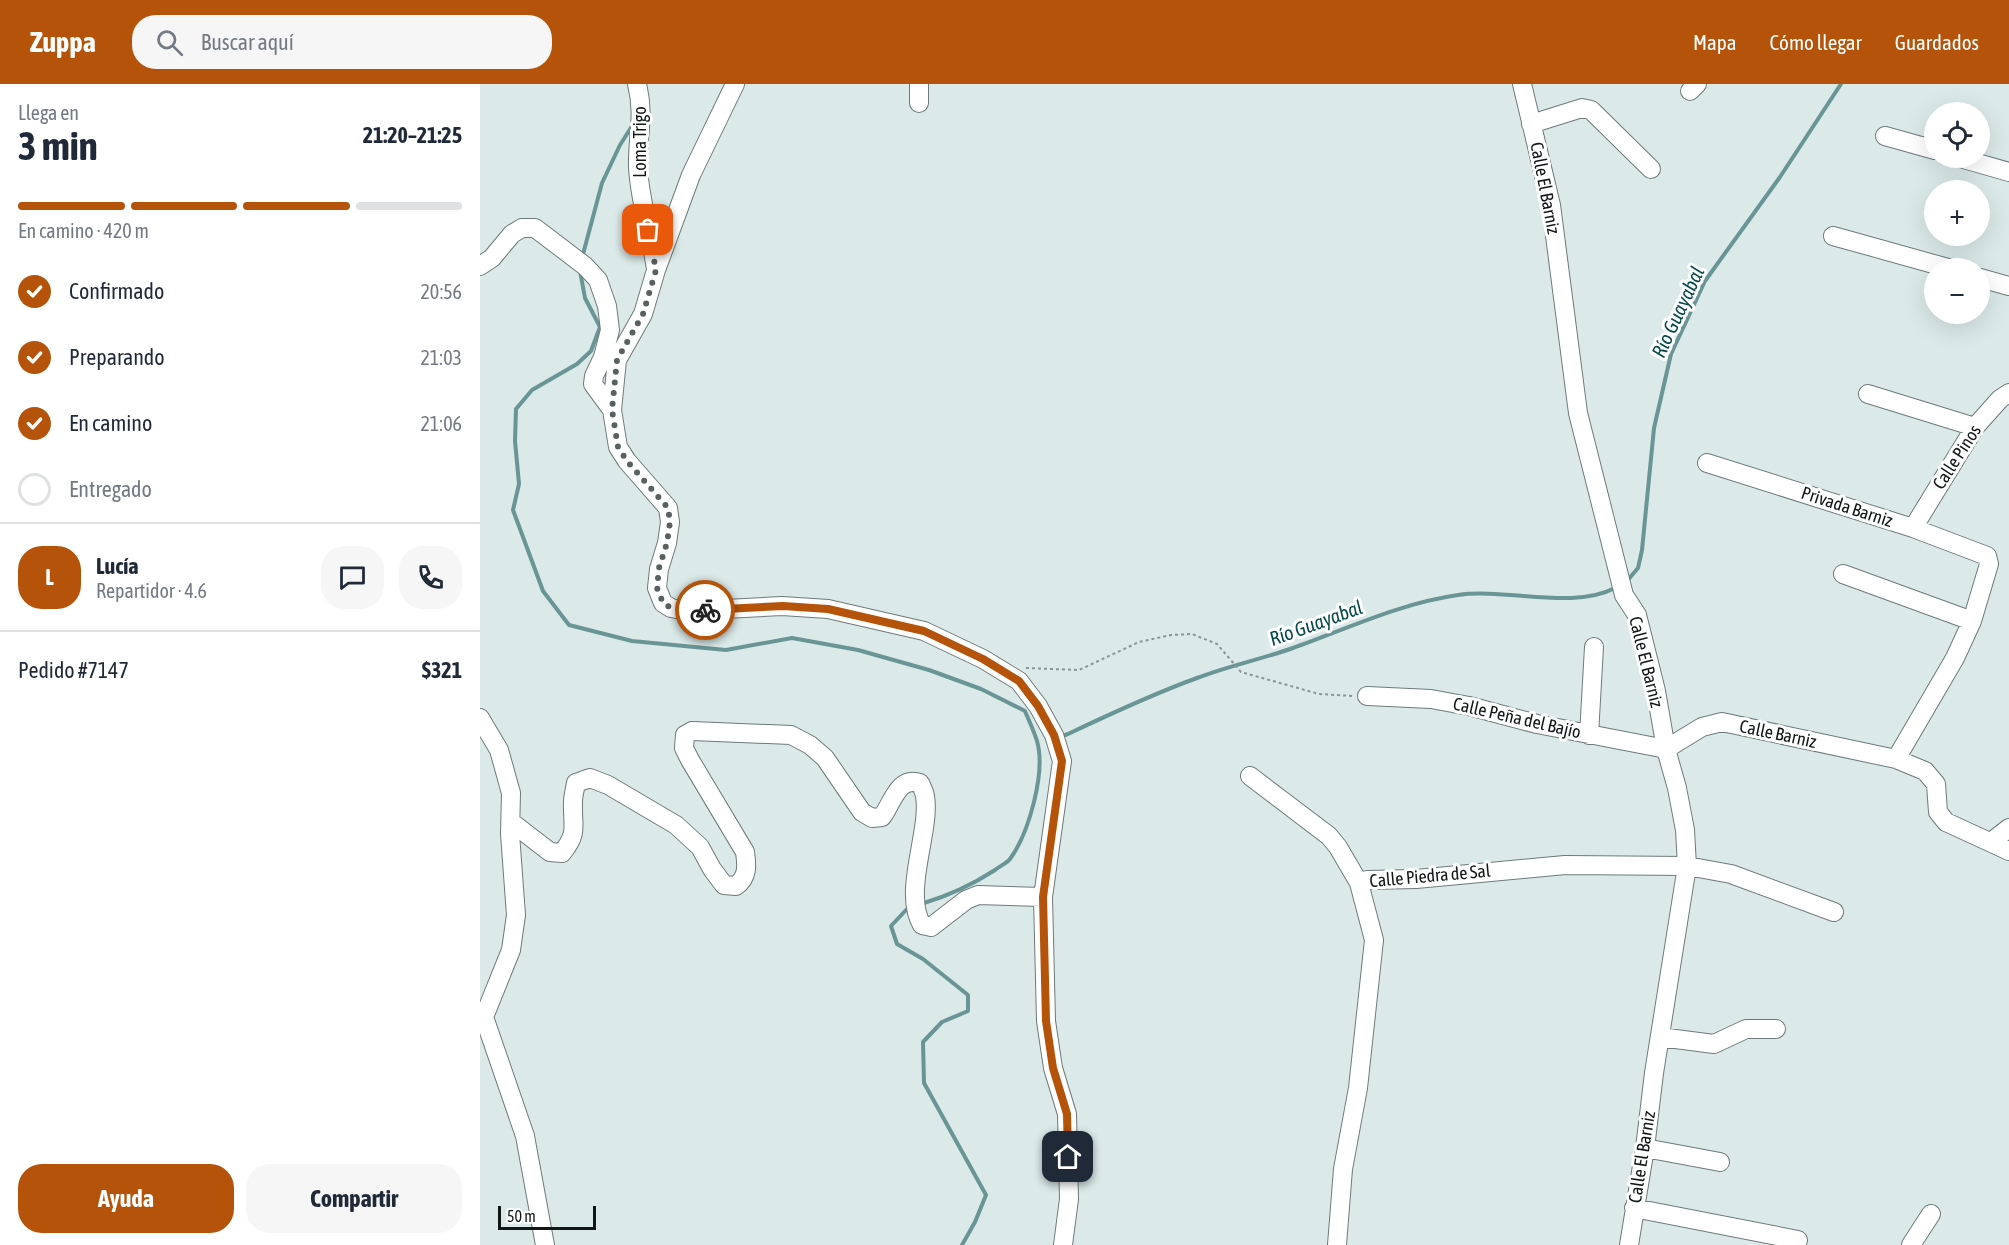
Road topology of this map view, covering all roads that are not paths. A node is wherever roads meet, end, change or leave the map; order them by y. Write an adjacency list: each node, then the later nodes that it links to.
1 (637, 84): 15 (street, Loma Trigo)
2 (735, 84): 15 (street)
3 (919, 84): 5 (street)
4 (1521, 84): 6 (street, Calle El Barniz)
5 (919, 104)
6 (1531, 124): 10 (street); 32 (street, Calle El Barniz)
7 (1885, 136): 8 (street)
8 (1924, 147)
9 (1990, 165): 11 (street)
10 (1651, 169)
11 (2008, 169)
12 (1833, 236): 13 (street)
13 (1924, 261)
14 (480, 266): 19 (street)
15 (656, 270): 18 (street)
16 (1990, 281): 17 (street)
17 (2009, 286)
18 (617, 360): 19 (street); 22 (street)
19 (597, 391): 22 (street)
20 (2009, 393): 23 (street, Calle Pinos)
21 (1868, 394): 23 (street)
22 (612, 410): 41 (street)
23 (1975, 427): 25 (street, Calle Pinos)
24 (1707, 463): 25 (street, Privada Barniz)
25 (1913, 528): 27 (street, Privada Barniz)
26 (1844, 573): 27 (street)
27 (1972, 621): 33 (street)
28 (1594, 647): 31 (street)
29 (1367, 696): 31 (street, Calle Peña del Bajío)
30 (480, 718): 35 (street)
31 (1589, 735): 32 (street, Calle Peña del Bajío)
32 (1666, 749): 33 (street, Calle Barniz); 39 (street, Calle El Barniz)
33 (1896, 759): 37 (street, Calle Barniz)
34 (1250, 776): 40 (street)
35 (511, 822): 41 (street); 43 (street)
36 (2009, 828): 37 (street)
37 (1991, 842): 38 (street, Calle Barniz)
38 (2009, 851)
39 (1687, 866): 40 (street, Calle Piedra de Sal); 42 (street, Calle Piedra de Sal); 45 (street, Calle El Barniz)
40 (1359, 883): 53 (street, Calle Piedra de Sal)
41 (1043, 897): 52 (street)
42 (1834, 912)
43 (482, 1014): 51 (street)
44 (1776, 1029): 45 (street)
45 (1660, 1037): 46 (street, Calle El Barniz)
46 (1645, 1148): 47 (street); 48 (street, Calle El Barniz)
47 (1720, 1162)
48 (1634, 1208): 50 (street); 54 (street, Calle El Barniz)
49 (1931, 1214): 55 (street)
50 (1798, 1240)
51 (545, 1245)
52 (1063, 1245)
53 (1336, 1245)
54 (1629, 1245)
55 (1911, 1245)

